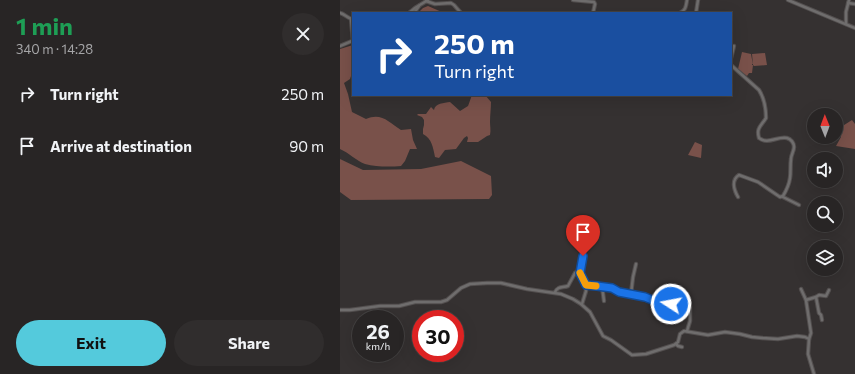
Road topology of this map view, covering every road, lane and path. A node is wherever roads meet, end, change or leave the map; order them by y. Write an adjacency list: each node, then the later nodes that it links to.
1 (573, 0): 12 (street)
2 (687, 0): 13 (street)
3 (698, 0): 14 (street)
4 (788, 0): 17 (street)
5 (427, 1): 8 (street); 11 (street)
6 (849, 1): 7 (street); 17 (street)
7 (855, 4)
8 (419, 6): 9 (street); 10 (street)
9 (411, 12)
10 (415, 12)
11 (460, 12)
12 (593, 12)
13 (681, 12)
14 (696, 12)
15 (340, 13): 16 (street)
16 (352, 19)
17 (846, 24): 18 (street)
18 (855, 28)
19 (352, 40): 20 (street)
20 (340, 46)
21 (734, 46): 22 (street)
22 (732, 54)
23 (732, 67): 25 (street)
24 (738, 197): 25 (street)
25 (783, 197): 26 (street)
26 (799, 205)
27 (583, 256): 29 (street)
28 (636, 264): 35 (street)
29 (580, 270): 30 (street); 34 (street)
30 (586, 285): 31 (street); 39 (street)
31 (602, 286): 35 (street); 38 (street)
32 (801, 289): 37 (street)
33 (829, 290): 36 (street)
34 (555, 292): 39 (street); 40 (street)
35 (631, 294): 42 (street)
36 (816, 297): 37 (street); 41 (street)
37 (806, 300): 43 (street)
38 (604, 302)
39 (582, 304): 44 (street)
40 (340, 310)
41 (822, 320)
42 (687, 331): 43 (street); 44 (street)
43 (809, 339): 46 (street)
44 (676, 344): 45 (street)
45 (682, 347)
46 (814, 374)

